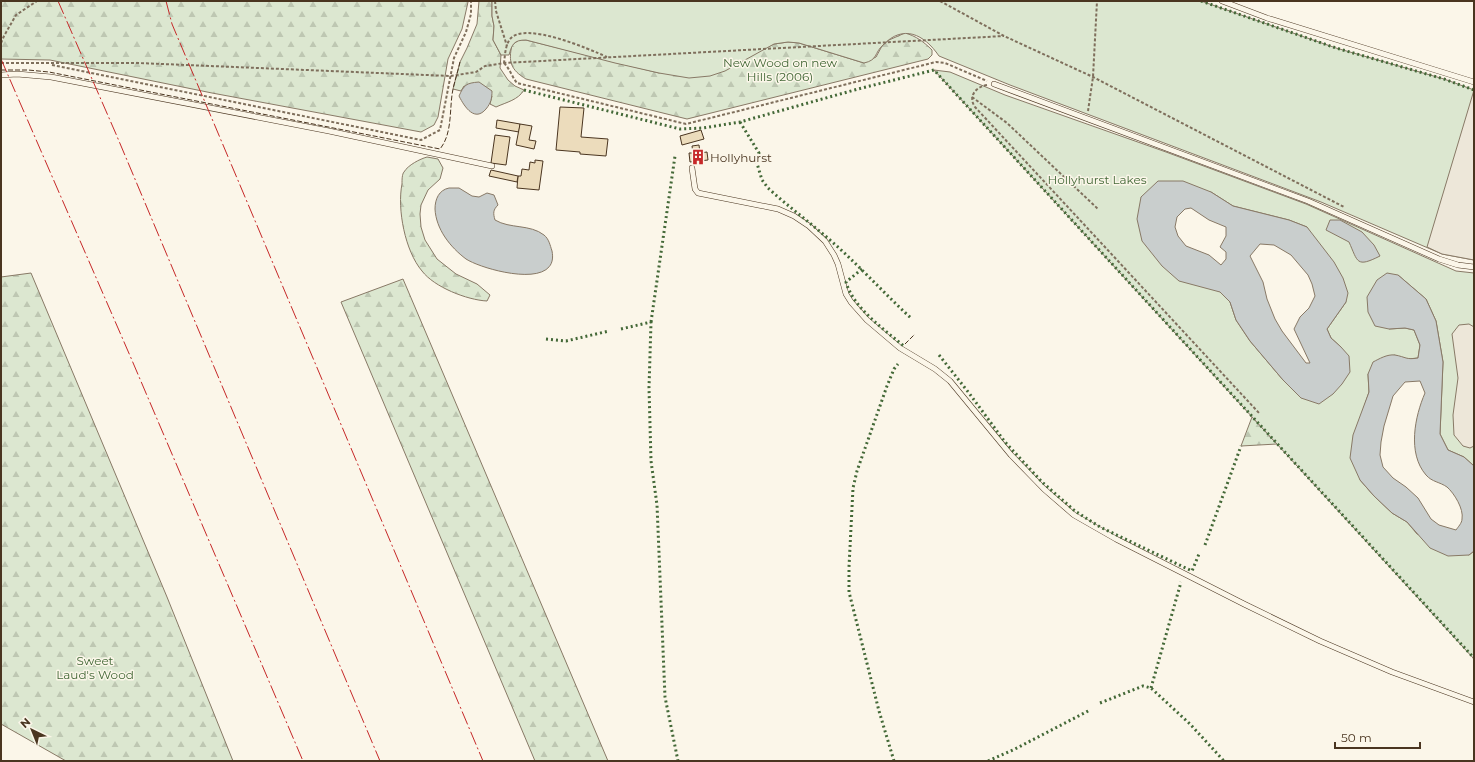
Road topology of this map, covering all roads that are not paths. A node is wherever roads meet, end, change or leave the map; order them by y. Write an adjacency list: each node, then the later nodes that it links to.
1 (1222, 1): 3 (lane)
2 (1, 74): 5 (lane)
3 (1474, 82)
4 (994, 84): 7 (lane)
5 (492, 166)
6 (692, 168): 8 (lane)
7 (1474, 267)
8 (1474, 702)

